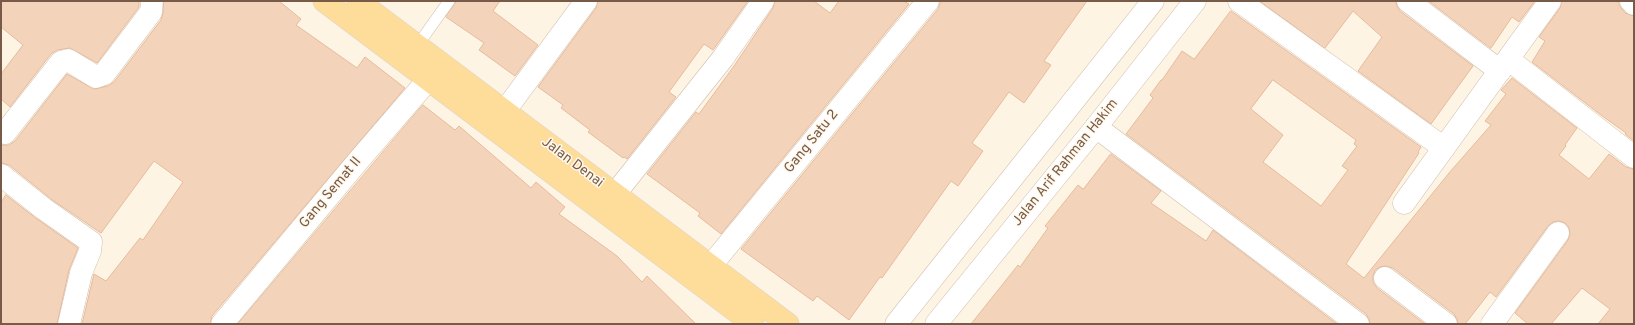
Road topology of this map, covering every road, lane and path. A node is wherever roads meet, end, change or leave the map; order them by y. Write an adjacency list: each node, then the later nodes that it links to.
1 (152, 1): 20 (street)
2 (324, 1): 17 (main road, Jalan Denai)
3 (358, 1): 15 (main road, Jalan Denai)
4 (449, 1): 15 (lane)
5 (586, 1): 18 (street)
6 (763, 1): 24 (street)
7 (928, 1): 27 (street, Gang Satu 2)
8 (1154, 1): 33 (street)
9 (1195, 1): 19 (street, Jalan Arif Rahman Hakim)
10 (1239, 1): 21 (street)
11 (1408, 1): 16 (street)
12 (1550, 1): 16 (street)
13 (1631, 1): 14 (street)
14 (1634, 4)
15 (417, 46): 17 (main road, Jalan Denai)
16 (1504, 65): 21 (street); 22 (street)
17 (435, 72): 18 (main road, Jalan Denai); 24 (main road, Jalan Denai); 30 (street, Gang Semat II)
18 (504, 112): 24 (main road, Jalan Denai)
19 (1096, 127): 34 (street, Jalan Arif Rahman Hakim); 35 (street)
20 (2, 134)
21 (1444, 148): 25 (street)
22 (1634, 157)
23 (1, 175): 29 (street)
24 (608, 202): 27 (main road, Jalan Denai)
25 (1404, 203)
26 (1558, 233): 37 (street)
27 (704, 274): 31 (main road, Jalan Denai); 32 (main road, Jalan Denai)
28 (1386, 278): 36 (street)
29 (69, 324)
30 (222, 324)
31 (753, 324)
32 (788, 324)
33 (896, 324)
34 (936, 324)
35 (1358, 324)
36 (1446, 324)
37 (1492, 324)

